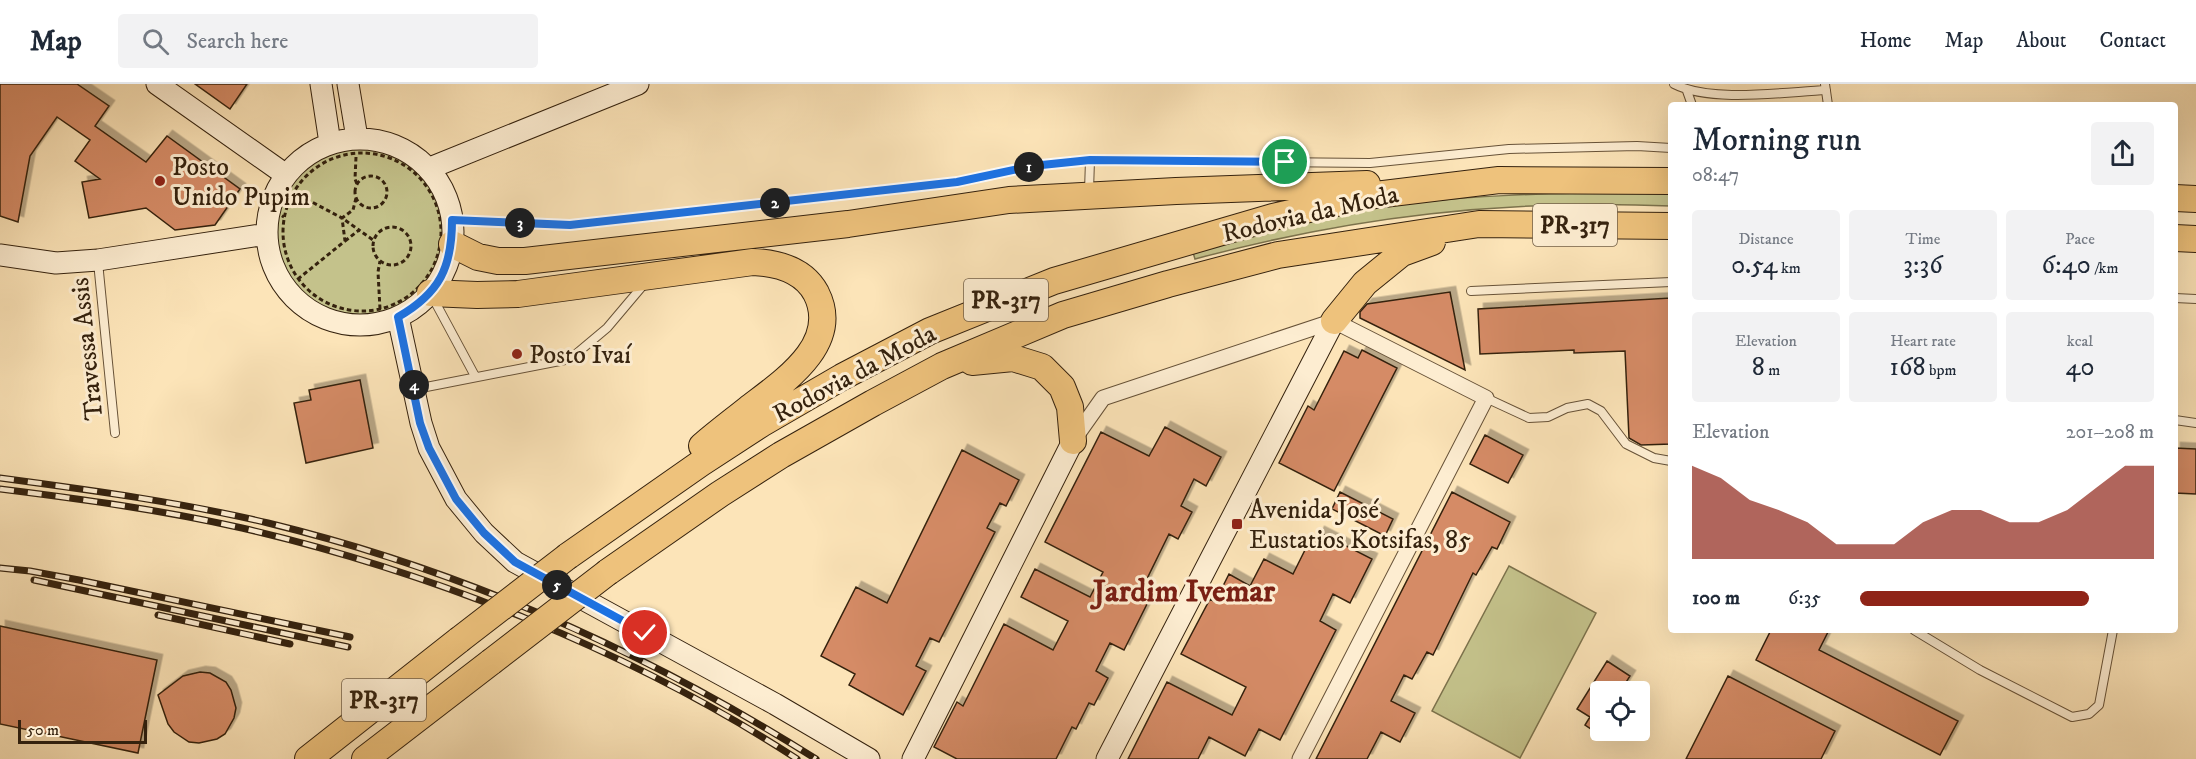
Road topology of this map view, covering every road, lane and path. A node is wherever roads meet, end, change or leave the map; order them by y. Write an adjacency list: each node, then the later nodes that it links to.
1 (157, 84): 17 (street)
2 (321, 84): 10 (street)
3 (348, 84): 11 (street)
4 (638, 84): 14 (street)
5 (1674, 84): 7 (lane)
6 (1826, 87): 7 (lane); 9 (lane)
7 (1687, 91): 8 (lane)
8 (1691, 102)
9 (1828, 102)
10 (330, 143): 11 (street); 17 (street)
11 (357, 145): 14 (street); 17 (path); 18 (path); 44 (path)
12 (1668, 148): 13 (lane)
13 (1090, 160): 19 (lane); 28 (lane)
14 (430, 168): 28 (street)
15 (1499, 180): 16 (highway, Rodovia da Moda / PR-317); 19 (highway); 55 (highway, Rodovia da Moda / PR-317)
16 (1668, 182)
17 (289, 183): 23 (path); 23 (street); 24 (path)
18 (357, 184): 20 (path); 20 (path)
19 (1089, 195): 28 (highway)
20 (356, 197): 24 (path)
21 (2178, 198): 22 (highway)
22 (2196, 199)
23 (277, 213): 29 (street); 38 (path)
24 (342, 218): 27 (path); 32 (path)
25 (1479, 224): 26 (highway, Rodovia da Moda / PR-317); 45 (highway); 46 (highway, Rodovia da Moda / PR-317)
26 (1668, 226)
27 (359, 230): 32 (path); 33 (path)
28 (452, 232): 41 (street)
29 (267, 234): 35 (street); 44 (street)
30 (2178, 238): 31 (highway)
31 (2196, 239)
32 (345, 240): 38 (path)
33 (374, 240): 36 (path); 36 (path)
34 (0, 255): 35 (street)
35 (98, 260): 52 (lane, Travessa Assis)
36 (380, 261): 44 (path)
37 (650, 277): 41 (highway); 47 (lane); 55 (highway)
38 (298, 279): 44 (path)
39 (1668, 282): 40 (lane)
40 (1471, 291)
41 (430, 293): 44 (street); 47 (lane)
42 (2178, 298): 43 (lane)
43 (2196, 299)
44 (389, 313): 48 (street)
45 (1334, 321): 49 (street); 53 (street); 62 (street)
46 (942, 366): 53 (highway); 59 (highway, Rodovia da Moda / PR-317, bridge)
47 (475, 376): 48 (lane)
48 (415, 389): 60 (street)
49 (1486, 398): 54 (lane); 63 (street)
50 (2178, 420): 51 (lane)
51 (2196, 423)
52 (115, 433)
53 (1073, 441): 61 (street)
54 (1668, 460)
55 (604, 529): 58 (highway, Rodovia da Moda / PR-317, bridge)
56 (1919, 633): 57 (lane)
57 (2112, 633)
58 (308, 759)
59 (365, 759)
60 (869, 759)
61 (913, 759)
62 (1107, 759)
63 (1300, 759)

